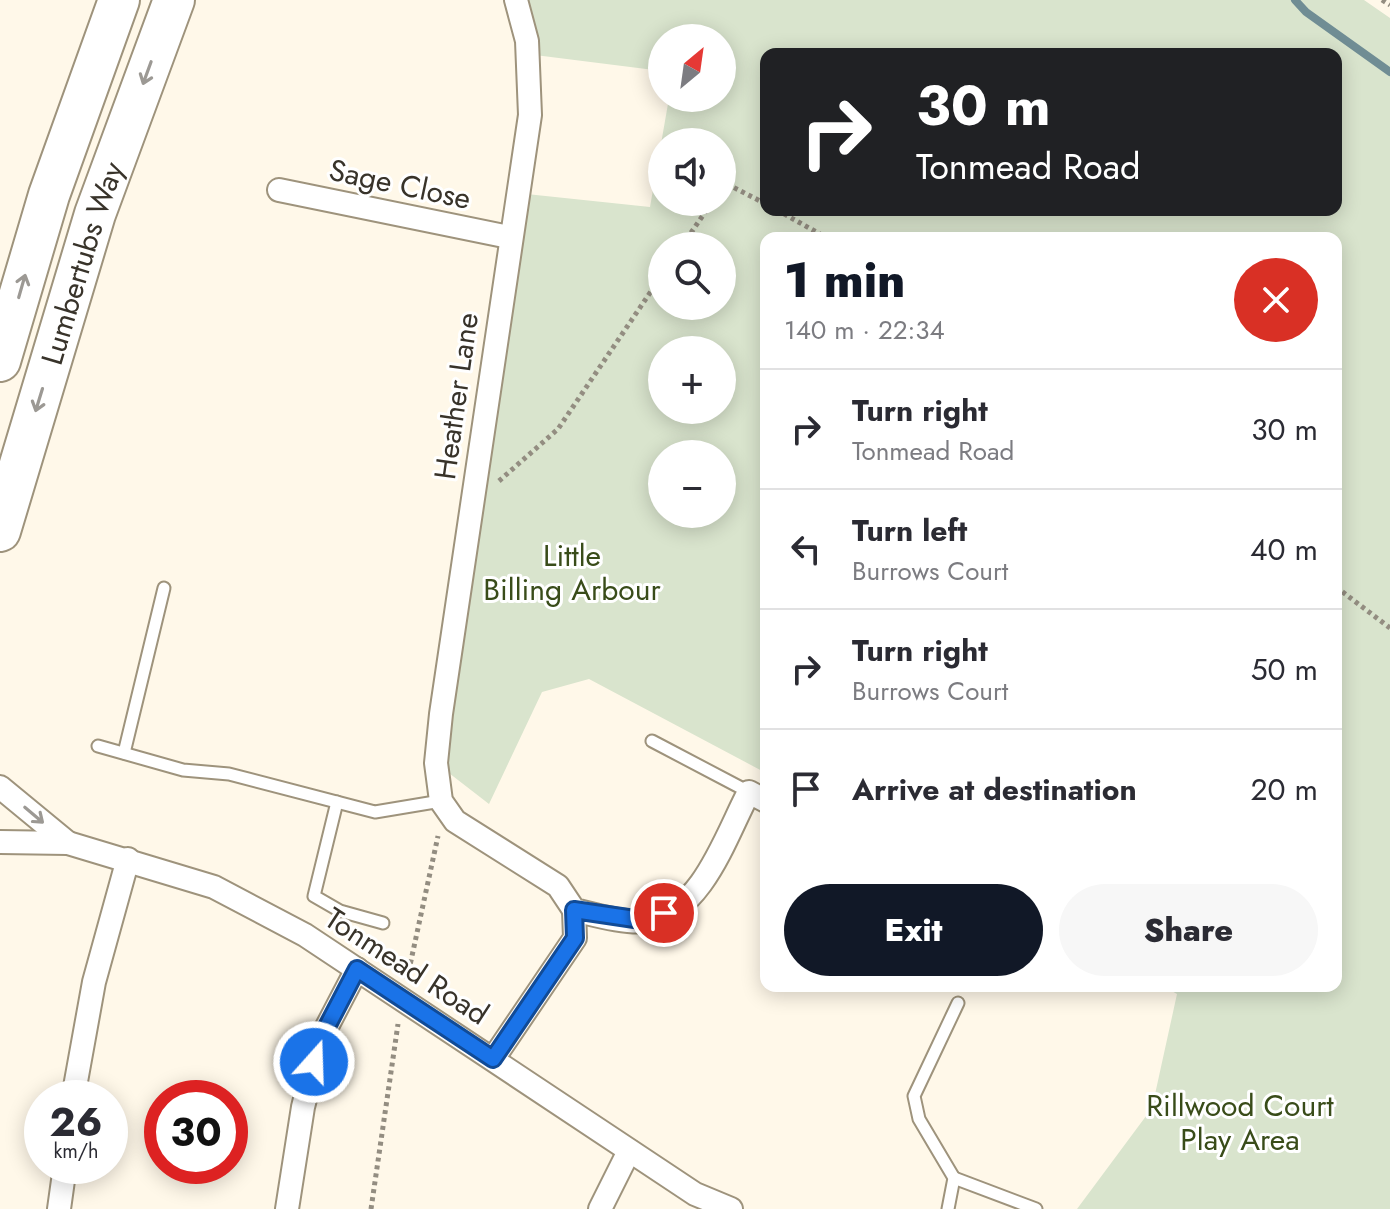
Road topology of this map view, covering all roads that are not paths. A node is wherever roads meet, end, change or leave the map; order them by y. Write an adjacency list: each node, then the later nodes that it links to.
1 (119, 0): 6 (highway, Lumbertubs Way, one-way to 1)
2 (174, 0): 7 (highway, Lumbertubs Way, one-way to 7)
3 (516, 0): 5 (street, Heather Lane)
4 (279, 190): 5 (street, Sage Close)
5 (509, 237): 14 (street, Heather Lane)
6 (0, 361)
7 (0, 531)
8 (164, 588): 11 (lane)
9 (652, 741): 13 (lane)
10 (98, 746): 11 (lane)
11 (124, 753): 15 (lane)
12 (0, 787): 17 (street, Tonmead Road, one-way to 17)
13 (757, 797): 19 (street)
14 (441, 801): 15 (lane); 19 (street)
15 (337, 802): 20 (lane)
16 (0, 842): 17 (street, Tonmead Road)
17 (68, 843): 18 (street, Tonmead Road)
18 (128, 859): 21 (street, Tonmead Road); 24 (street)
19 (574, 910): 23 (street)
20 (383, 923)
21 (357, 969): 23 (street, Tonmead Road); 29 (street)
22 (958, 1003): 26 (lane)
23 (493, 1059): 25 (street, Tonmead Road)
24 (76, 1080)
25 (629, 1151): 30 (street); 31 (street, Tonmead Road)
26 (954, 1178): 32 (lane); 33 (lane)
27 (62, 1184): 28 (street)
28 (59, 1209)
29 (287, 1209)
30 (600, 1209)
31 (731, 1209)
32 (948, 1209)
33 (1036, 1209)

